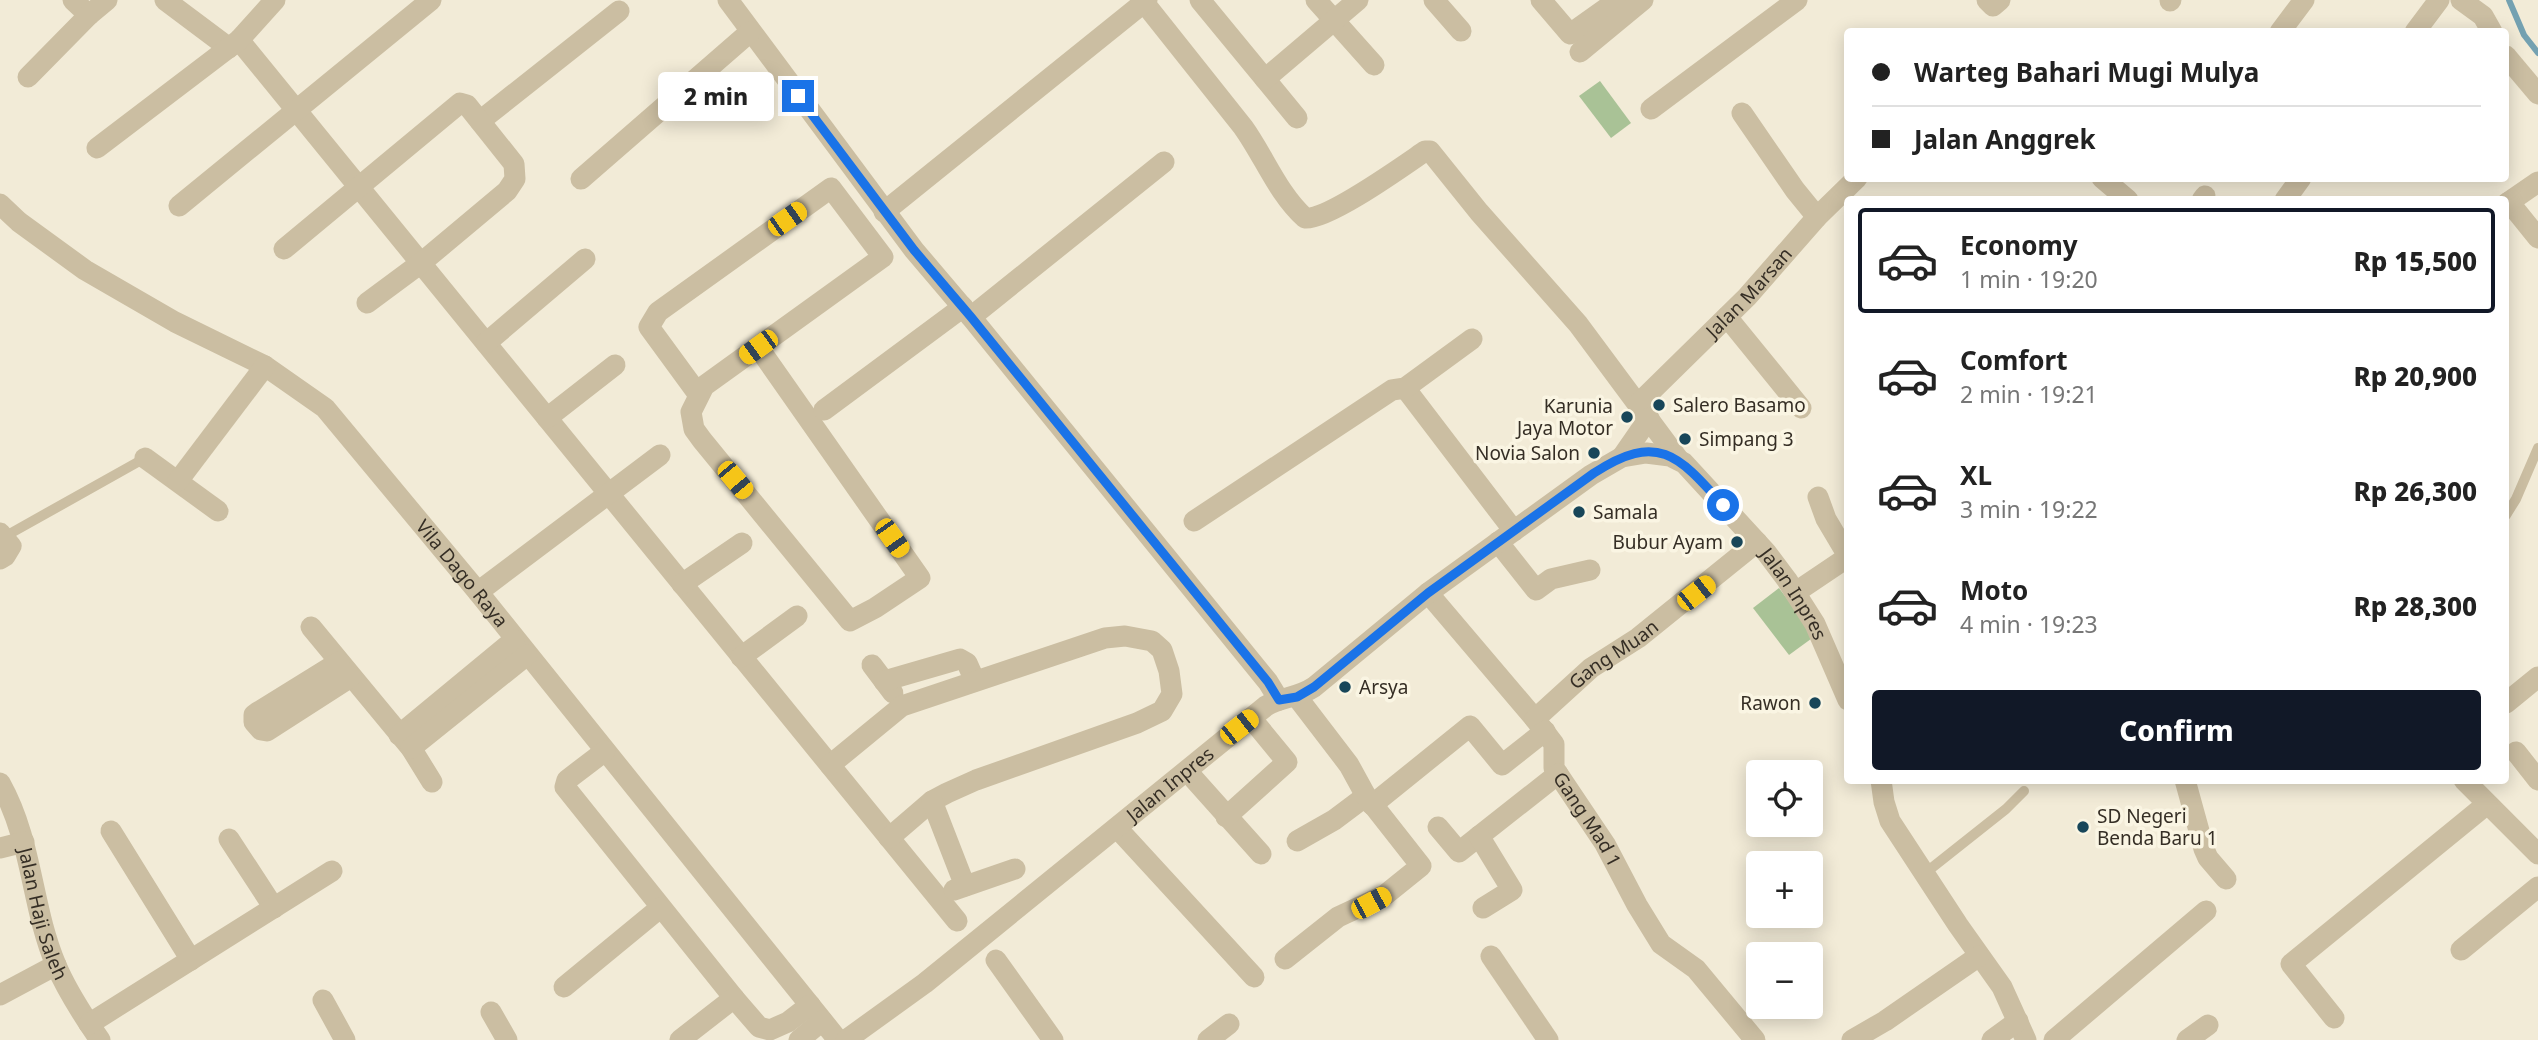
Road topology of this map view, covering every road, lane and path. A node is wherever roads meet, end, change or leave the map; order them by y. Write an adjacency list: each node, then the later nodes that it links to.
1 (73, 0): 22 (street)
2 (107, 0): 22 (street)
3 (165, 0): 29 (street)
4 (275, 0): 29 (street)
5 (431, 0): 37 (street)
6 (728, 0): 28 (street)
7 (1200, 0): 34 (street)
8 (1317, 0): 23 (street)
9 (1358, 0): 23 (street)
10 (1434, 0): 27 (street)
11 (1541, 0): 12 (street)
12 (1618, 0)
13 (1643, 0): 30 (street)
14 (1797, 0): 36 (street)
15 (1987, 0): 16 (street)
16 (2000, 0)
17 (2304, 0): 24 (street)
18 (2439, 0): 25 (street)
19 (2461, 0): 26 (street)
20 (1145, 1): 53 (street); 72 (street)
21 (619, 10): 40 (street)
22 (89, 15): 33 (street)
23 (1334, 20): 32 (street); 34 (street)
24 (2283, 28)
25 (2417, 28)
26 (2490, 28)
27 (1461, 31)
28 (750, 32): 43 (street); 53 (street)
29 (234, 44): 37 (street); 41 (street)
30 (1580, 52)
31 (2509, 60): 35 (street)
32 (1374, 65)
33 (28, 77)
34 (1265, 79): 39 (street)
35 (2538, 94)
36 (1651, 109)
37 (297, 110): 47 (street); 52 (street)
38 (1742, 113): 54 (street)
39 (1297, 118)
40 (480, 121): 47 (street); 59 (street)
41 (97, 148)
42 (1164, 162): 61 (street)
43 (581, 179)
44 (1853, 182): 54 (street, Jalan Marsan)
45 (2107, 182): 48 (street)
46 (2538, 182): 49 (street)
47 (358, 186): 57 (street); 59 (street)
48 (2123, 196)
49 (2509, 202)
50 (0, 204): 67 (street, Vila Dago Raya)
51 (2509, 205): 56 (street)
52 (179, 206)
53 (880, 207): 55 (street); 61 (street)
54 (1818, 217): 62 (street, Jalan Marsan)
55 (853, 218): 65 (street); 69 (street)
56 (2538, 238)
57 (284, 249)
58 (585, 259): 64 (street)
59 (421, 263): 60 (street); 64 (street)
60 (367, 303)
61 (967, 312): 71 (street); 104 (street)
62 (1727, 317): 70 (street); 72 (street, Jalan Marsan)
63 (1472, 339): 68 (street)
64 (486, 343): 73 (street)
65 (758, 347): 69 (street); 69 (street)
66 (615, 365): 73 (street)
67 (265, 366): 79 (street); 94 (street, Vila Dago Raya)
68 (1405, 388): 84 (street); 86 (street)
69 (698, 394)
70 (1801, 408)
71 (824, 410)
72 (1644, 411): 76 (street, Jalan Marsan); 78 (street)
73 (547, 418): 80 (street)
74 (2538, 448): 82 (lane)
75 (660, 455): 80 (street)
76 (1622, 457): 78 (street, Jalan Inpres); 86 (street, Jalan Inpres)
77 (145, 458): 79 (street); 85 (lane)
78 (1679, 460): 87 (street, Jalan Inpres)
79 (178, 481): 83 (street)
80 (608, 495): 93 (street); 94 (street)
81 (1818, 498): 89 (street)
82 (2509, 510)
83 (218, 511)
84 (1194, 521)
85 (2, 535): 90 (street)
86 (1506, 536): 92 (street); 96 (street, Jalan Inpres)
87 (1757, 542): 95 (street, Jalan Inpres); 108 (street, Gang Muan)
88 (741, 543): 93 (street)
89 (1844, 549)
90 (0, 559)
91 (1844, 559): 95 (street)
92 (1590, 570)
93 (682, 584): 100 (street)
94 (478, 592): 99 (street, Vila Dago Raya)
95 (1796, 592): 101 (street, Jalan Inpres)
96 (1428, 593): 104 (street, Jalan Inpres); 108 (street, Gang Mad 1)
97 (797, 616): 100 (street)
98 (311, 627): 109 (street)
99 (521, 647): 109 (street); 110 (street, Vila Dago Raya)
100 (741, 657): 112 (street)
101 (1841, 663)
102 (2538, 677): 105 (street)
103 (975, 681): 106 (street); 106 (street); 123 (street)
104 (1288, 698): 107 (street, Jalan Inpres); 122 (street)
105 (2509, 701)
106 (902, 706): 112 (street)
107 (1251, 718): 125 (street); 127 (street, Jalan Inpres)
108 (1540, 725): 113 (street, Gang Mad 1); 122 (street, Gang Muan)
109 (405, 741): 116 (street)
110 (605, 751): 145 (street); 162 (street, Vila Dago Raya)
111 (2516, 752): 115 (street)
112 (830, 765): 130 (street)
113 (1558, 774): 129 (street); 177 (street, Gang Mad 1)
114 (1194, 779): 125 (street)
115 (2538, 780)
116 (432, 782)
117 (0, 783): 133 (street, Jalan Haji Saleh)
118 (1882, 784): 139 (street)
119 (2186, 784): 140 (street)
120 (2468, 784): 124 (street)
121 (2024, 791): 139 (lane)
122 (1369, 800): 132 (street); 152 (street)
123 (932, 801): 130 (street); 141 (street)
124 (2487, 804): 136 (street); 163 (street)
125 (1226, 817): 135 (street)
126 (1438, 827): 129 (street)
127 (1118, 829): 156 (street); 173 (street, Jalan Inpres)
128 (111, 831): 153 (street)
129 (1479, 836): 146 (street)
130 (889, 838): 143 (street)
131 (229, 839): 144 (street)
132 (1297, 841)
133 (24, 842): 134 (street); 155 (street, Jalan Haji Saleh)
134 (0, 848)
135 (1261, 854)
136 (2538, 854)
137 (1015, 869): 141 (street)
138 (332, 871): 144 (street)
139 (1924, 874): 151 (street)
140 (2226, 879)
141 (965, 886): 143 (street)
142 (2538, 887): 149 (street)
143 (936, 896): 148 (street)
144 (274, 908): 153 (street)
145 (660, 908): 157 (street); 159 (street)
146 (1483, 908)
147 (2206, 911): 180 (street)
148 (957, 921)
149 (2461, 950)
150 (1491, 956): 176 (street)
151 (1979, 956): 166 (street); 178 (street)
152 (1285, 959)
153 (191, 960): 167 (street)
154 (996, 960): 174 (street)
155 (56, 965): 158 (street); 167 (street, Jalan Haji Saleh)
156 (1254, 977)
157 (564, 987)
158 (0, 995)
159 (733, 998): 162 (street); 170 (street)
160 (323, 1000): 168 (street)
161 (491, 1012): 169 (street)
162 (816, 1013): 171 (street); 172 (street, Vila Dago Raya)
163 (2334, 1018)
164 (1228, 1024): 175 (street)
165 (2208, 1024): 181 (street)
166 (2022, 1030): 179 (street)
167 (94, 1032)
168 (345, 1040)
169 (507, 1040)
170 (680, 1040)
171 (799, 1040)
172 (838, 1040)
173 (846, 1040)
174 (1054, 1040)
175 (1208, 1040)
176 (1548, 1040)
177 (1755, 1040)
178 (1852, 1040)
179 (1992, 1040)
180 (2054, 1040)
181 (2187, 1040)

